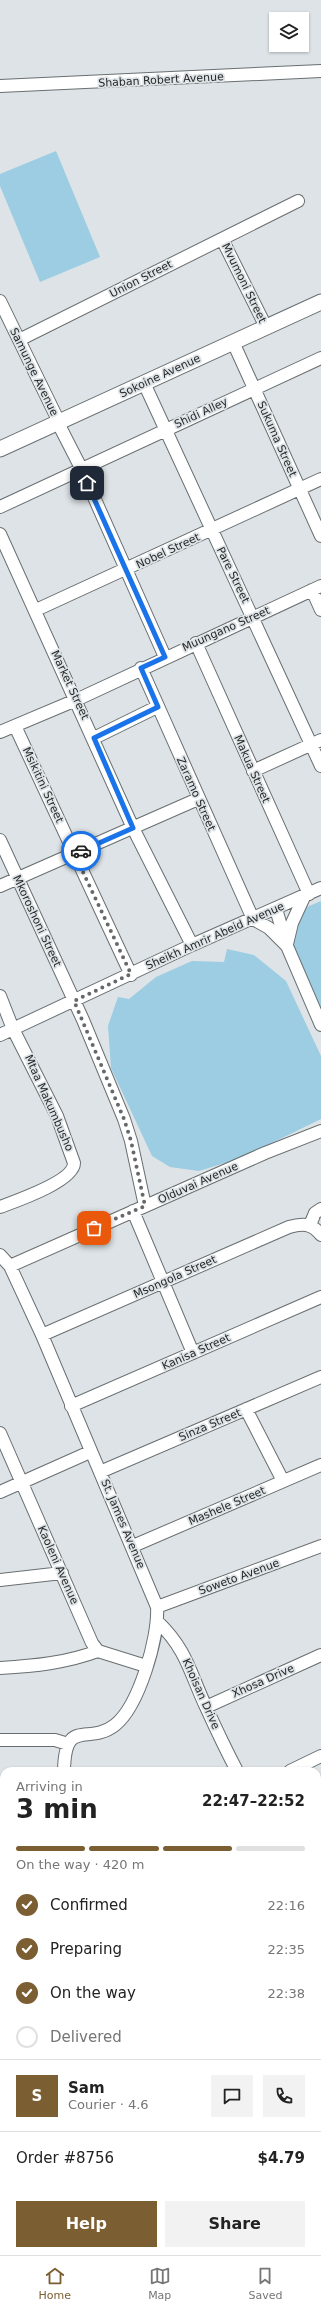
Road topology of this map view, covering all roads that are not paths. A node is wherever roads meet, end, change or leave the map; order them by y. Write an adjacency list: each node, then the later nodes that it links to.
1 (321, 71): 2 (street, Shaban Robert Avenue)
2 (0, 86)
3 (298, 201): 4 (street, Union Street)
4 (222, 239): 7 (street, Mvumoni Street); 8 (street, Union Street)
5 (0, 301): 8 (street, Samunge Avenue)
6 (321, 302): 7 (main road, Sokoine Avenue)
7 (266, 327): 9 (main road, Sokoine Avenue)
8 (19, 340): 13 (street, Samunge Avenue)
9 (233, 342): 11 (main road, Sokoine Avenue); 12 (street, Sukuma Street)
10 (321, 358): 12 (street, Shidi Alley)
11 (144, 383): 13 (main road, Sokoine Avenue); 14 (street, Pare Street)
12 (254, 388): 14 (street, Shidi Alley); 18 (street, Sukuma Street)
13 (58, 422): 15 (main road, Sokoine Avenue); 16 (street, Samunge Avenue)
14 (165, 429): 16 (street, Shidi Alley); 20 (street, Pare Street)
15 (0, 449)
16 (81, 468): 19 (street, Shidi Alley); 24 (street, Samunge Avenue)
17 (321, 480): 18 (street, Nobel Street)
18 (300, 489): 20 (street, Nobel Street); 22 (street, Sukuma Street)
19 (0, 507)
20 (212, 531): 24 (street, Nobel Street); 28 (street, Pare Street)
21 (0, 534): 23 (street, Market Street)
22 (321, 536)
23 (5, 559): 26 (street, Market Street)
24 (125, 570): 26 (street, Nobel Street); 30 (street, Samunge Avenue)
25 (316, 588): 27 (street); 28 (street, Muungano Street)
26 (36, 610): 32 (street, Market Street)
27 (321, 610)
28 (253, 617): 29 (street, Muungano Street); 37 (street, Pare Street)
29 (196, 643): 30 (street, Muungano Street); 39 (street, Makua Street)
30 (165, 657): 31 (street, Muungano Street)
31 (141, 668): 32 (street, Muungano Street); 33 (street, Zaramo Street)
32 (76, 700): 34 (street, Muungano Street); 36 (street, Market Street)
33 (158, 707): 36 (street); 40 (street, Zaramo Street)
34 (15, 726): 35 (street, Muungano Street); 43 (street, Msikitini Street)
35 (0, 732)
36 (94, 738): 41 (street, Market Street)
37 (316, 742): 38 (street, Pare Street); 39 (street)
38 (321, 766)
39 (253, 771): 47 (street, Makua Street)
40 (198, 799): 41 (street); 49 (street, Zaramo Street)
41 (133, 828): 43 (street); 50 (street, Market Street)
42 (0, 840): 44 (street, Mkoroshoni Street)
43 (74, 853): 44 (street); 52 (street, Msikitini Street)
44 (18, 879): 45 (street); 54 (street, Mkoroshoni Street)
45 (0, 886)
46 (321, 888): 47 (street, Sheikh Amrir Abeid Avenue)
47 (306, 895): 48 (street, Sheikh Amrir Abeid Avenue); 51 (street)
48 (276, 909): 49 (street, Sheikh Amrir Abeid Avenue); 51 (street)
49 (253, 919): 50 (street, Sheikh Amrir Abeid Avenue); 51 (street)
50 (192, 945): 52 (street, Sheikh Amrir Abeid Avenue)
51 (287, 946): 55 (street)
52 (131, 974): 54 (street, Sheikh Amrir Abeid Avenue)
53 (0, 996): 56 (street)
54 (74, 1001): 56 (street, Sheikh Amrir Abeid Avenue); 59 (street, Mkoroshoni Street)
55 (321, 1025)
56 (13, 1029): 57 (street, Sheikh Amrir Abeid Avenue); 60 (street, Mtaa Makumbusho)
57 (0, 1036)
58 (321, 1131): 59 (street, Olduvai Avenue)
59 (145, 1206): 62 (street, Olduvai Avenue)
60 (0, 1207)
61 (321, 1209): 63 (street)
62 (133, 1211): 66 (street, Olduvai Avenue); 67 (street)
63 (310, 1225): 64 (street); 67 (street, Msongola Street)
64 (321, 1236)
65 (0, 1254): 66 (street, St. James Avenue)
66 (10, 1266): 69 (street, St. James Avenue)
67 (163, 1282): 69 (street, Msongola Street); 70 (street)
68 (321, 1297): 70 (street, Kanisa Street)
69 (42, 1335): 72 (street, St. James Avenue)
70 (193, 1353): 72 (street, Kanisa Street)
71 (321, 1377): 73 (street, Sinza Street)
72 (71, 1406): 75 (street, St. James Avenue)
73 (246, 1409): 77 (street, Sinza Street); 78 (street)
74 (0, 1433): 79 (street, Kaoleni Avenue)
75 (90, 1452): 77 (street, St. James Avenue); 79 (street)
76 (321, 1465): 78 (street, Mashele Street)
77 (100, 1472): 81 (street, St. James Avenue)
78 (283, 1482): 81 (street, Mashele Street)
79 (22, 1484): 80 (street); 83 (street, Kaoleni Avenue)
80 (0, 1492)
81 (133, 1546): 85 (street, St. James Avenue)
82 (321, 1546): 85 (street, Soweto Avenue)
83 (62, 1573): 84 (street); 87 (street, Kaoleni Avenue)
84 (0, 1580)
85 (157, 1607): 86 (street, St. James Avenue)
86 (158, 1622): 89 (street, St. James Avenue); 91 (street, Khoisan Drive)
87 (98, 1650): 89 (street); 90 (street)
88 (321, 1655): 91 (street, Xhosa Drive)
89 (146, 1666): 93 (street, St. James Avenue)
90 (0, 1668)
91 (206, 1707): 96 (street, Khoisan Drive)
92 (0, 1740): 93 (street)
93 (68, 1744): 95 (street)
94 (321, 1756): 97 (street)
95 (64, 1767)
96 (235, 1767)
97 (298, 1767)

